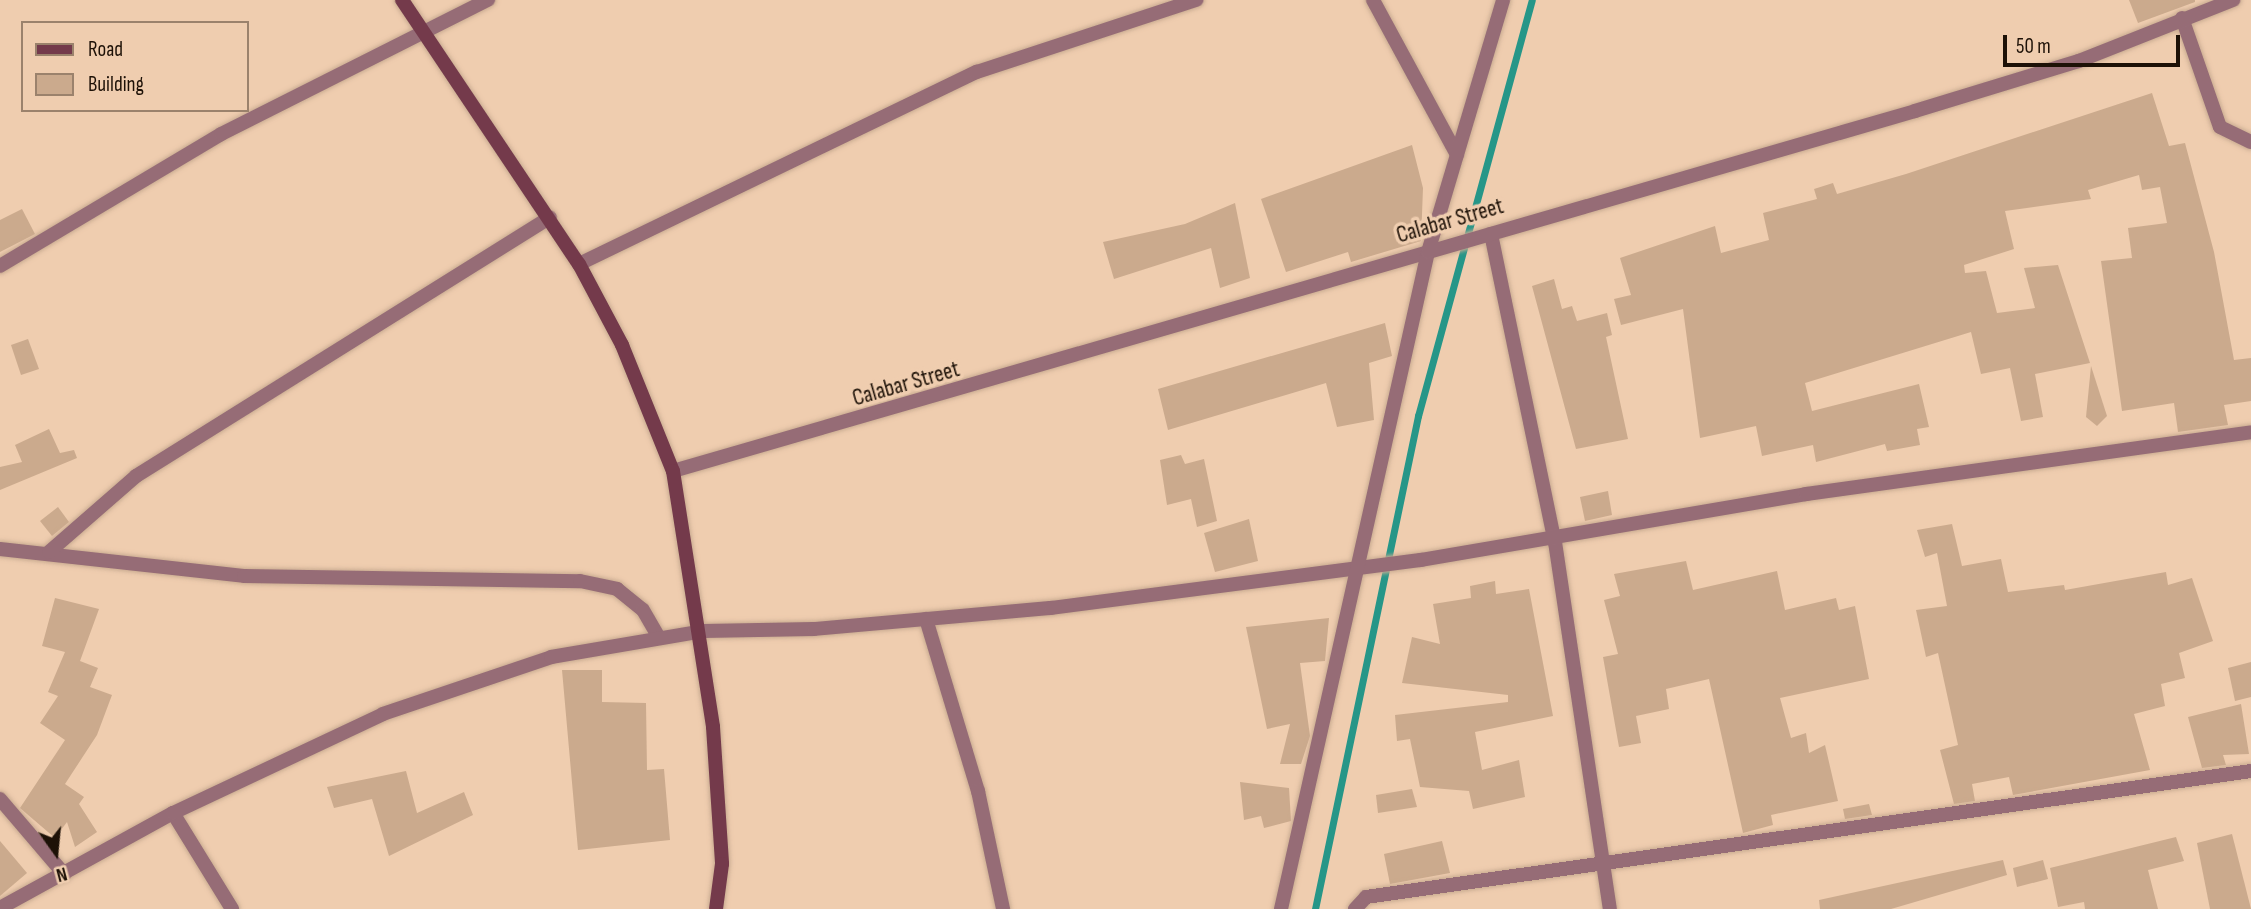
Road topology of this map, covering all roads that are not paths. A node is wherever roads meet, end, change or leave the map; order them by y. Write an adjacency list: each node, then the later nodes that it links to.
1 (402, 0): 8 (street)
2 (488, 0): 8 (street)
3 (1196, 0): 14 (street)
4 (1373, 0): 10 (street)
5 (1503, 0): 10 (street)
6 (2234, 0): 7 (street, Calabar Street)
7 (2182, 18): 9 (street); 12 (street, Calabar Street)
8 (425, 37): 11 (street); 15 (street)
9 (2251, 142)
10 (1457, 155): 13 (street)
11 (550, 217): 14 (street); 20 (street)
12 (1491, 234): 13 (street, Calabar Street); 18 (street)
13 (1435, 250): 17 (street, Calabar Street); 21 (street)
14 (579, 264): 17 (street)
15 (0, 266)
16 (2251, 432): 18 (street)
17 (673, 471): 23 (street)
18 (1555, 542): 21 (street); 28 (street)
19 (0, 549): 20 (street)
20 (50, 552): 24 (street)
21 (1364, 567): 22 (street); 34 (street)
22 (926, 619): 23 (street); 33 (street)
23 (703, 631): 24 (street); 32 (street)
24 (658, 636): 27 (street)
25 (2251, 771): 28 (street)
26 (0, 799): 29 (street)
27 (173, 813): 29 (street); 31 (street)
28 (1604, 864): 35 (street); 36 (street)
29 (64, 874): 30 (street)
30 (7, 907)
31 (232, 909)
32 (716, 909)
33 (1003, 909)
34 (1281, 909)
35 (1355, 909)
36 (1609, 909)

